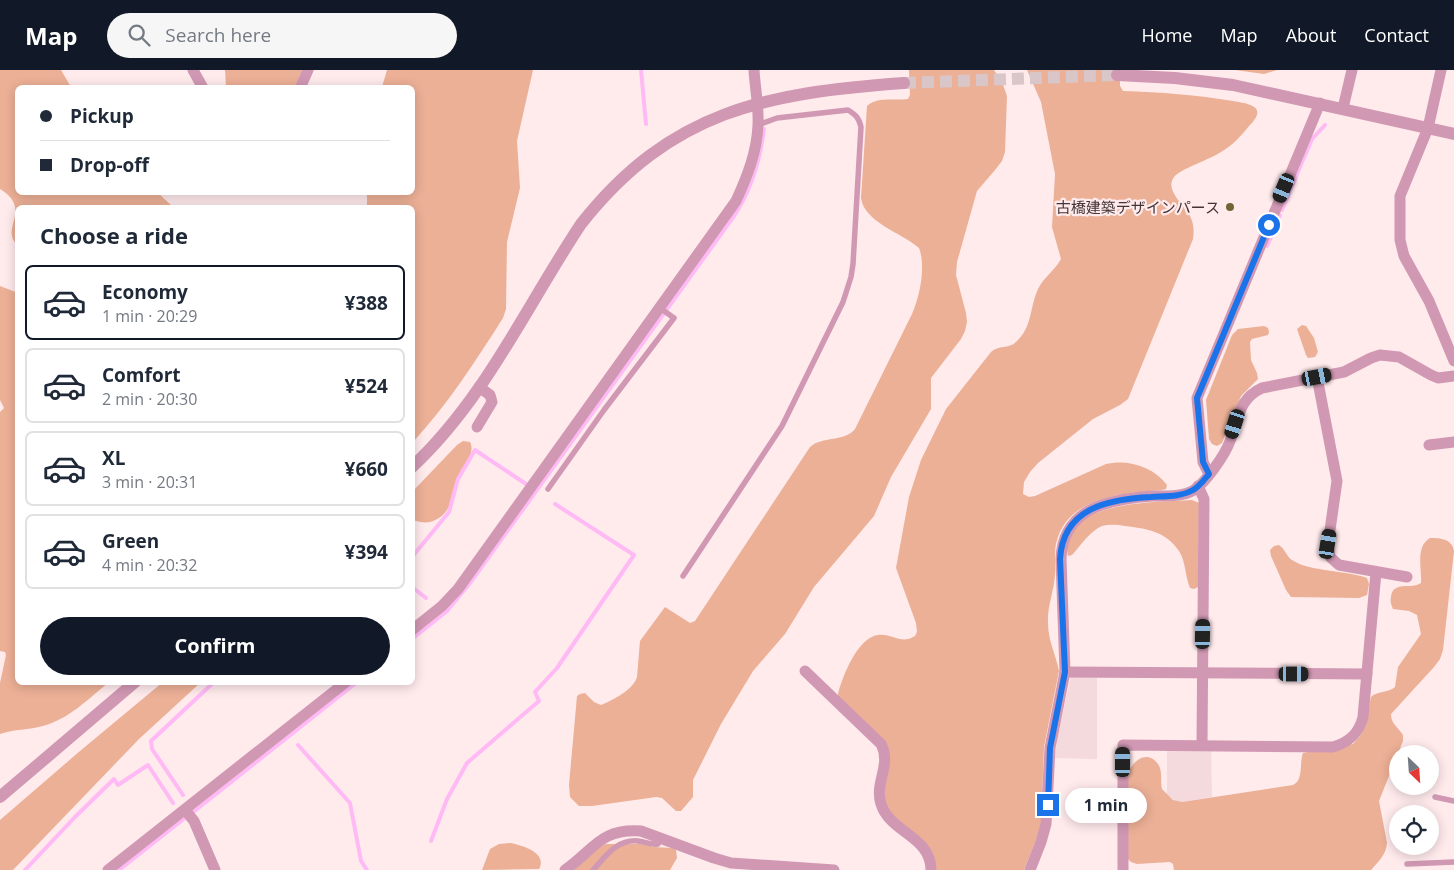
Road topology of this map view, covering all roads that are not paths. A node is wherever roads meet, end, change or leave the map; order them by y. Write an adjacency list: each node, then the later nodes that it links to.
1 (193, 70): 8 (street)
2 (308, 70): 9 (street)
3 (754, 70): 10 (street)
4 (1352, 70): 12 (street)
5 (1441, 70): 14 (street)
6 (1117, 75): 11 (street)
7 (904, 83): 10 (street)
8 (201, 85)
9 (301, 85)
10 (756, 103): 13 (street); 20 (street)
11 (1320, 103): 12 (street); 25 (street)
12 (1343, 108): 14 (street)
13 (758, 125): 16 (street); 29 (lane)
14 (1428, 128): 15 (street); 17 (street)
15 (1454, 134)
16 (662, 309): 27 (lane); 31 (street)
17 (1454, 361)
18 (1454, 376): 19 (street)
19 (1317, 377): 25 (street); 28 (street)
20 (479, 387): 21 (street); 24 (street)
21 (477, 427)
22 (1454, 442): 23 (street)
23 (1429, 445)
24 (415, 464)
25 (1209, 474): 26 (street)
26 (1198, 486): 33 (street); 34 (street)
27 (548, 489)
28 (1376, 572): 30 (street); 35 (street)
29 (683, 576)
30 (1407, 577)
31 (415, 628)
32 (805, 671): 51 (street)
33 (1065, 672): 34 (street); 52 (street)
34 (1202, 673): 35 (street); 38 (street)
35 (1367, 674): 38 (street)
36 (131, 685): 39 (street)
37 (342, 685): 42 (street)
38 (1202, 745): 53 (street)
39 (0, 797)
40 (1435, 797): 41 (lane)
41 (1454, 801)
42 (185, 810): 46 (street); 47 (street)
43 (661, 838): 48 (street); 49 (lane); 50 (street)
44 (1454, 862): 45 (lane)
45 (1408, 864)
46 (108, 870)
47 (215, 870)
48 (565, 870)
49 (593, 870)
50 (834, 870)
51 (931, 870)
52 (1030, 870)
53 (1122, 870)

